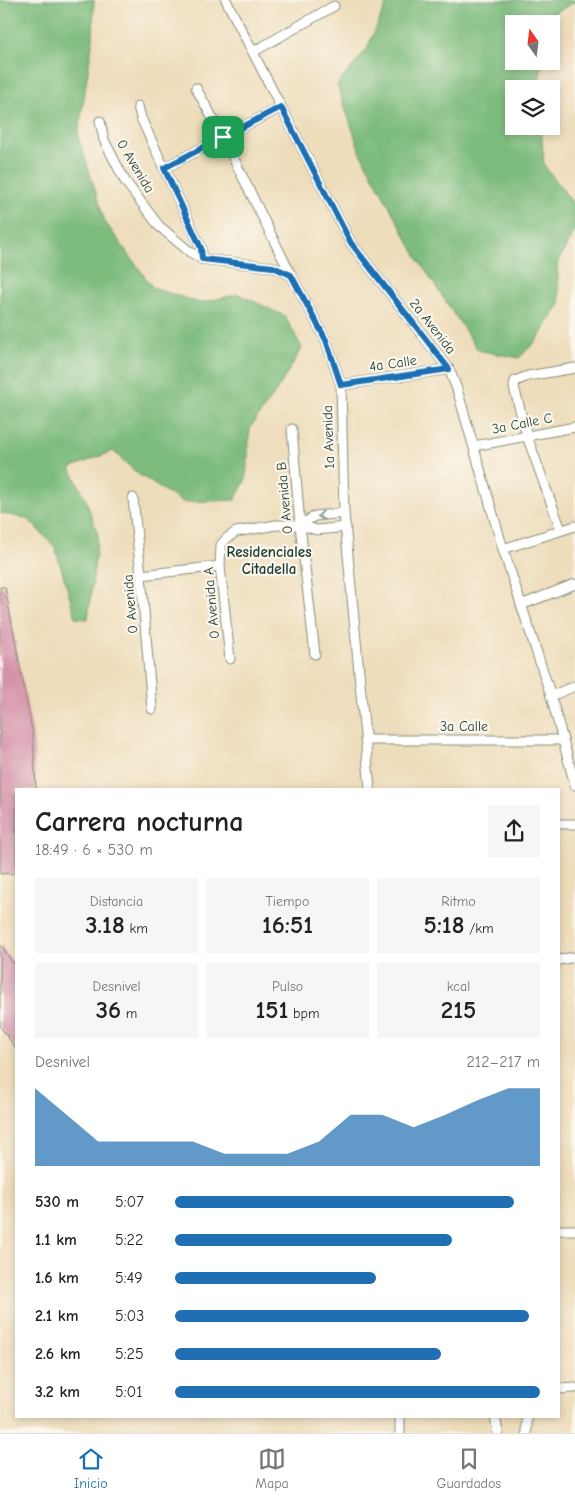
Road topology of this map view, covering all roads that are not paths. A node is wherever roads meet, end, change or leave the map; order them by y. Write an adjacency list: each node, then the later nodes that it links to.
1 (226, 0): 3 (street, 2a Avenida)
2 (334, 6): 3 (street)
3 (253, 52): 6 (street, 2a Avenida)
4 (196, 88): 8 (street, 1a Avenida)
5 (138, 106): 9 (street)
6 (281, 107): 8 (street); 13 (street, 2a Avenida)
7 (100, 121): 10 (street, 0 Avenida)
8 (223, 137): 9 (street); 11 (street, 1a Avenida)
9 (164, 168): 10 (street)
10 (202, 259): 11 (street)
11 (291, 275): 14 (street, 1a Avenida)
12 (575, 368): 17 (street)
13 (449, 369): 14 (street, 4a Calle); 18 (street, 2a Avenida)
14 (341, 385): 20 (street, 1a Avenida)
15 (575, 427): 17 (street, 3a Calle C)
16 (292, 429): 21 (street, 0 Avenida B)
17 (527, 436): 18 (street, 3a Calle C); 24 (street)
18 (474, 446): 25 (street, 2a Avenida)
19 (133, 498): 27 (street, 0 Avenida)
20 (344, 513): 21 (street, one-way to 21); 23 (street, 1a Avenida)
21 (300, 525): 23 (street); 26 (street, 0 Avenida A); 30 (street, 0 Avenida B)
22 (575, 526): 24 (street)
23 (346, 527): 35 (street, 1a Avenida)
24 (561, 530): 25 (street)
25 (503, 549): 29 (street, 2a Avenida)
26 (220, 566): 27 (street); 31 (street, 0 Avenida A)
27 (141, 575): 34 (street, 0 Avenida)
28 (575, 584): 29 (street)
29 (521, 605): 33 (street, 2a Avenida)
30 (314, 654)
31 (230, 660)
32 (575, 686): 33 (street)
33 (551, 696): 36 (street, 2a Avenida)
34 (152, 709)
35 (365, 740): 36 (street, 3a Calle); 38 (street, 1a Avenida)
36 (563, 740): 37 (street, 2a Avenida)
37 (575, 785)
38 (370, 788)
39 (560, 824): 40 (street)
40 (575, 824)
41 (575, 957): 42 (street)
42 (560, 960)
43 (560, 1230): 44 (street)
44 (575, 1230)
45 (575, 1388): 46 (street)
46 (560, 1389)
47 (400, 1418): 50 (street)
48 (495, 1418): 51 (street)
49 (526, 1418): 52 (street)
50 (400, 1433)
51 (498, 1433)
52 (527, 1433)

